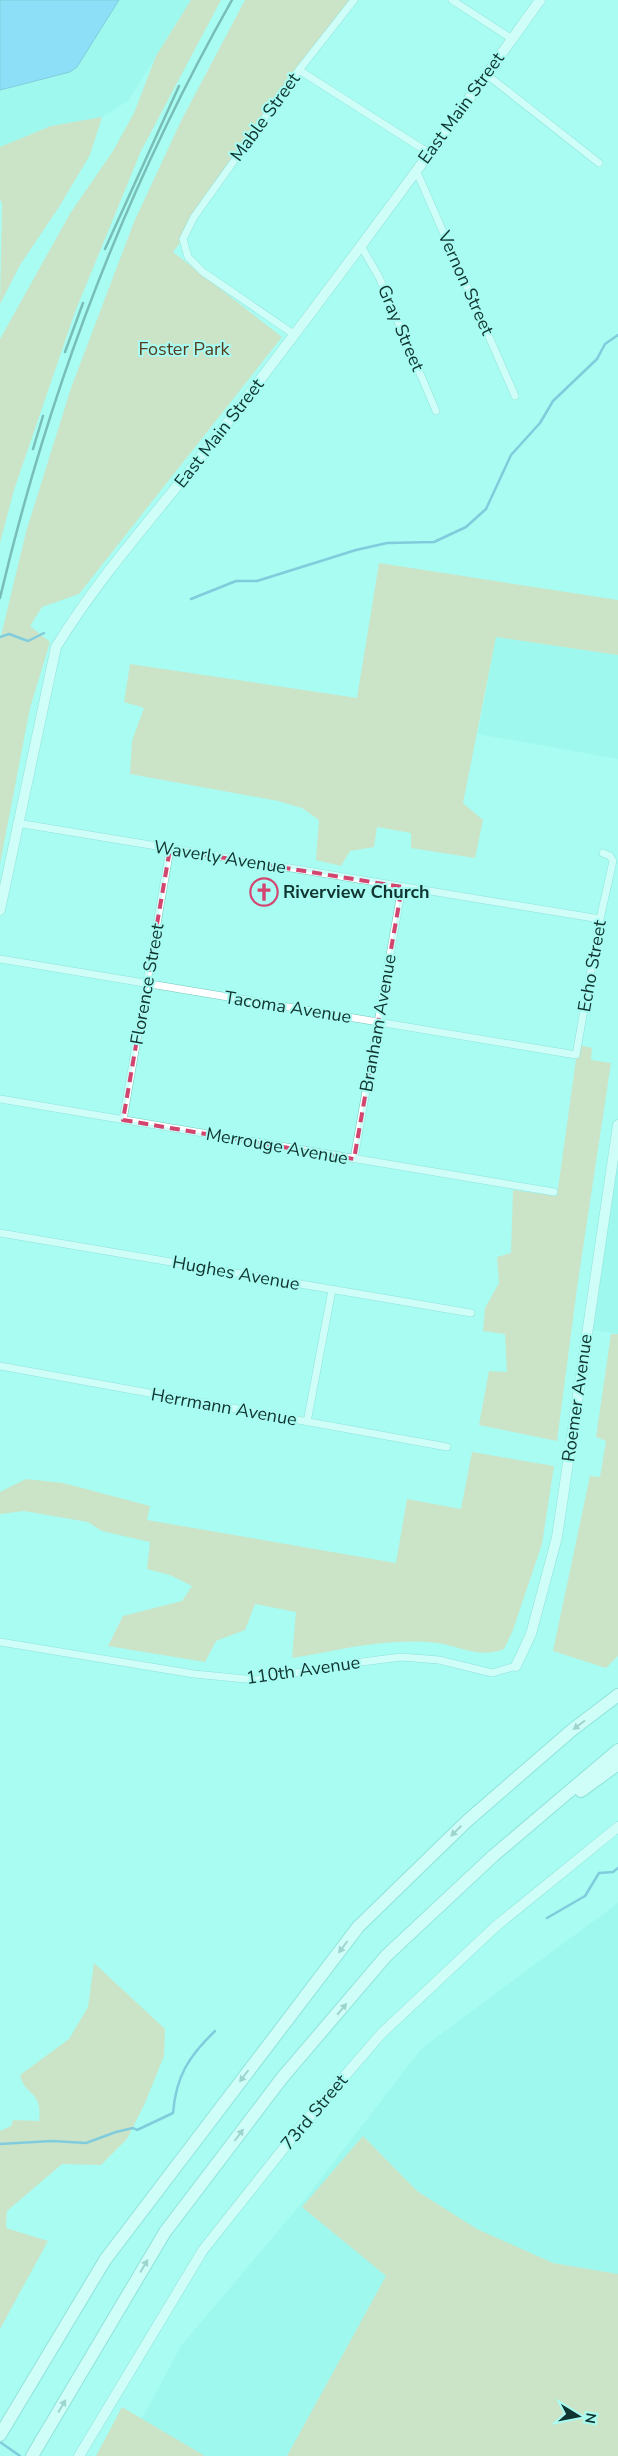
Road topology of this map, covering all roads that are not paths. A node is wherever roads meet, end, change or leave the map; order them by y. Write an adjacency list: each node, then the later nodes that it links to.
1 (354, 0): 5 (street, Mable Street)
2 (452, 0): 4 (street)
3 (540, 0): 4 (street, East Main Street)
4 (512, 39): 6 (street, East Main Street)
5 (299, 70): 7 (street); 11 (street, Mable Street)
6 (486, 74): 7 (street, East Main Street); 8 (street)
7 (429, 153): 9 (street, East Main Street)
8 (598, 164)
9 (416, 170): 10 (street, East Main Street); 12 (street, Vernon Street)
10 (361, 246): 11 (street, East Main Street); 13 (street, Gray Street)
11 (295, 335): 14 (street, East Main Street)
12 (515, 396)
13 (436, 411)
14 (17, 823): 15 (street, Waverly Avenue); 18 (street, East Main Street)
15 (170, 849): 17 (street, Waverly Avenue); 21 (street, Florence Street)
16 (603, 853): 19 (street, Echo Street)
17 (402, 887): 19 (street, Waverly Avenue); 22 (street, Branham Avenue)
18 (0, 910)
19 (600, 919): 23 (street, Echo Street)
20 (0, 959): 21 (street, Tacoma Avenue)
21 (147, 984): 22 (street, Tacoma Avenue); 25 (street, Florence Street)
22 (378, 1022): 23 (street, Tacoma Avenue); 27 (street, Branham Avenue)
23 (576, 1055)
24 (0, 1100): 25 (street, Merrouge Avenue)
25 (123, 1120): 27 (street, Merrouge Avenue)
26 (618, 1125): 36 (street, Roemer Avenue)
27 (354, 1159): 28 (street, Merrouge Avenue)
28 (554, 1192)
29 (0, 1233): 30 (street, Hughes Avenue)
30 (332, 1290): 31 (street, Hughes Avenue); 33 (street)
31 (471, 1313)
32 (0, 1366): 33 (street, Herrmann Avenue)
33 (307, 1422): 34 (street, Herrmann Avenue)
34 (447, 1447)
35 (0, 1642): 36 (street, 110th Avenue)
36 (516, 1666)
37 (618, 1695): 42 (highway, one-way to 42)
38 (618, 1750): 41 (highway)
39 (618, 1764): 41 (highway)
40 (618, 1828): 44 (street, 73rd Street)
41 (493, 1856): 43 (highway, one-way to 41)
42 (0, 2436)
43 (35, 2452)
44 (79, 2456)

